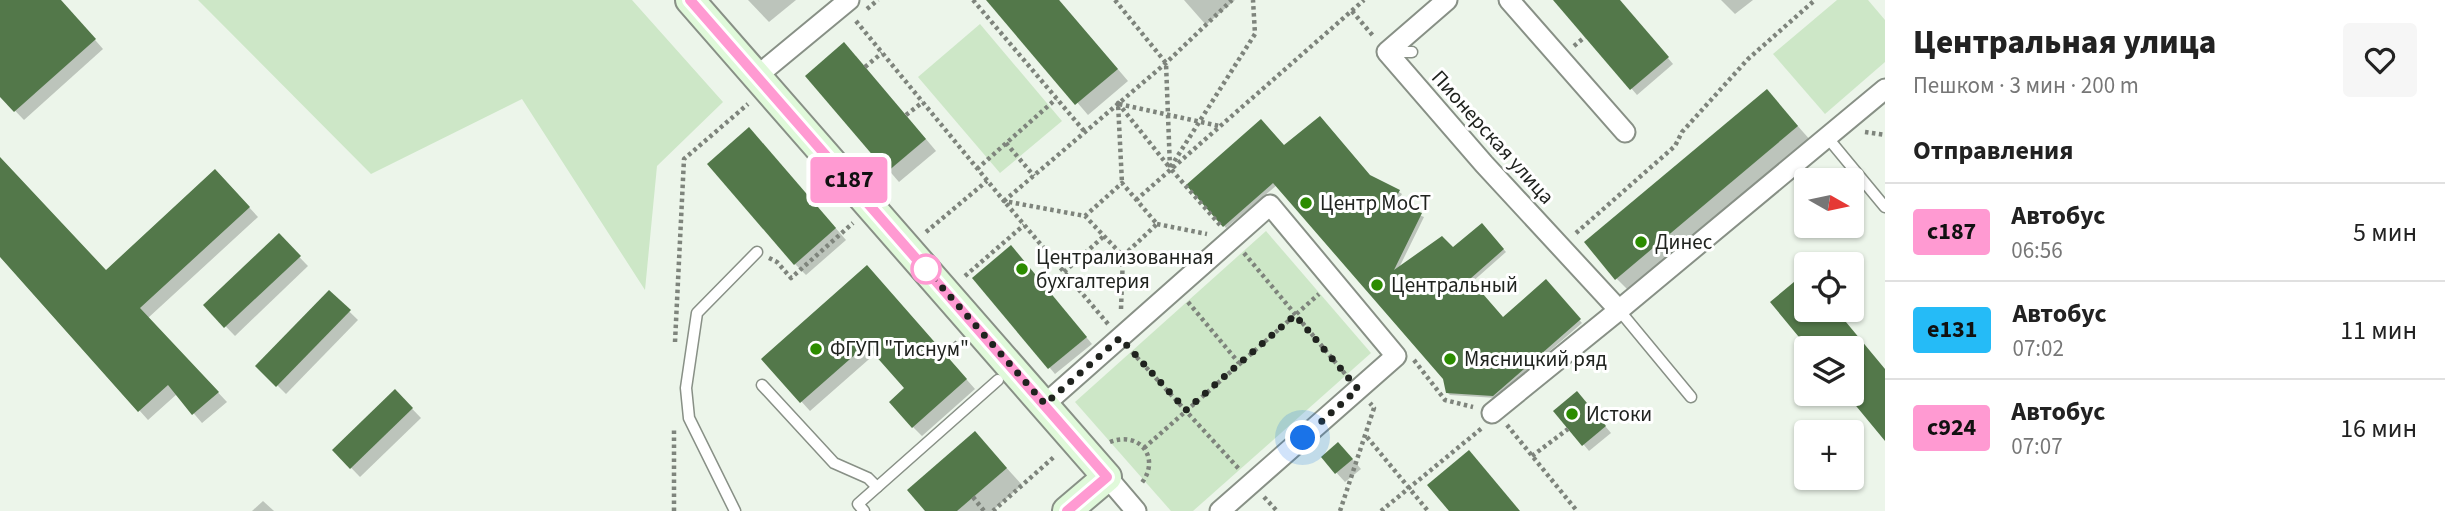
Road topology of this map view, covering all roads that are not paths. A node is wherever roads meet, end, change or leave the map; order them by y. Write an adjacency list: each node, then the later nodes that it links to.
1 (690, 0): 7 (main road)
2 (1447, 0): 5 (street)
3 (1509, 0): 9 (street)
4 (849, 7): 7 (street)
5 (1387, 52): 6 (lane); 13 (street, Пионерская улица)
6 (1412, 52)
7 (754, 89): 17 (main road)
8 (1885, 89): 10 (street)
9 (1625, 132)
10 (1827, 137): 11 (lane); 13 (street)
11 (1885, 207)
12 (757, 252): 21 (lane)
13 (1619, 310): 16 (lane, Пионерская улица); 18 (street)
14 (998, 380): 20 (lane)
15 (762, 385): 20 (lane)
16 (1691, 397)
17 (1045, 404): 19 (main road); 25 (street)
18 (1492, 412)
19 (1107, 477): 23 (main road); 24 (street)
20 (877, 487): 22 (lane)
21 (735, 511)
22 (864, 511)
23 (1067, 511)
24 (1136, 511)
25 (1220, 511)

